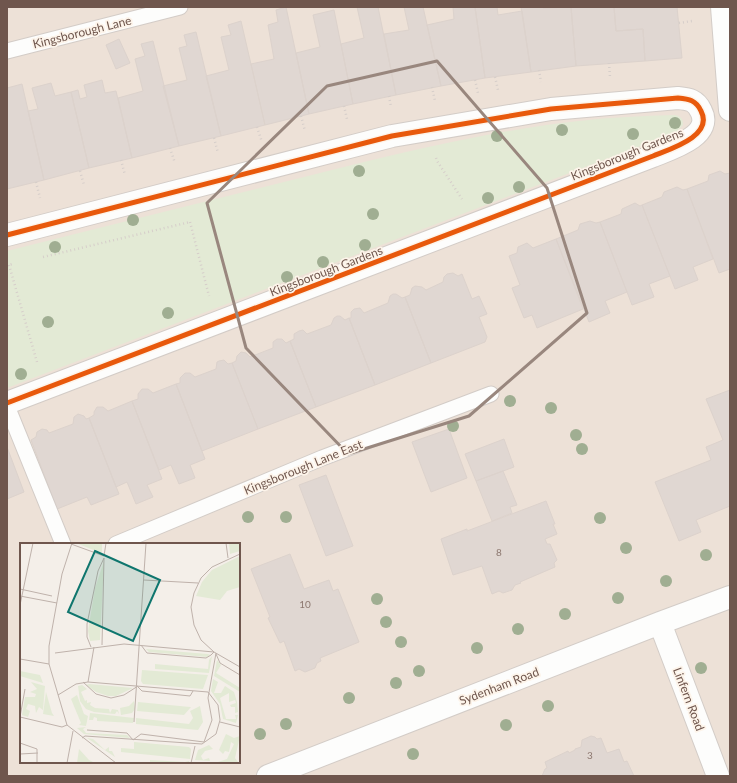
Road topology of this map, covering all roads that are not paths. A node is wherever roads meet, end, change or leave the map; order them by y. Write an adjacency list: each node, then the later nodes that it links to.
1 (180, 7): 3 (lane, Kingsborough Lane)
2 (722, 7): 4 (street)
3 (7, 51)
4 (730, 110)
5 (7, 235): 7 (street, Kingsborough Gardens)
6 (491, 394): 10 (lane, Kingsborough Lane East)
7 (7, 403)
8 (7, 406): 9 (lane)
9 (63, 543)
10 (118, 543)
11 (730, 597): 12 (street, Sydenham Road)
12 (660, 623): 13 (street, Sydenham Road); 14 (street, Linfern Road)
13 (268, 776)
14 (718, 776)

